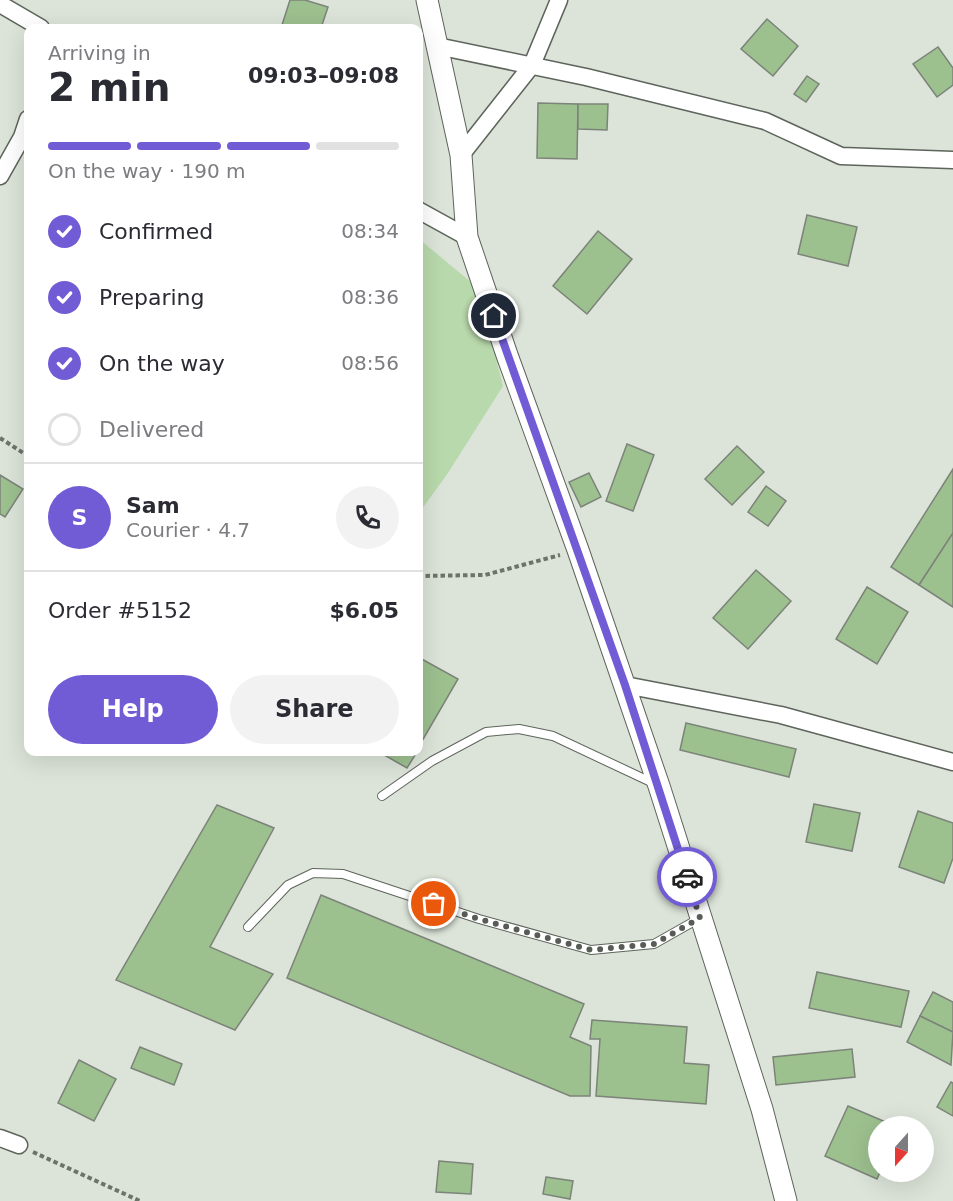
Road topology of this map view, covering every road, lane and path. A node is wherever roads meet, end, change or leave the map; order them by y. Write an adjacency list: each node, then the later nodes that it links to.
1 (427, 0): 5 (street)
2 (559, 0): 6 (street)
3 (0, 4): 4 (street)
4 (34, 24)
5 (437, 46): 6 (street); 8 (street)
6 (532, 65): 8 (street); 9 (street)
7 (24, 131): 10 (street)
8 (461, 155): 12 (street)
9 (953, 160)
10 (0, 176)
11 (423, 213): 12 (street)
12 (467, 237): 15 (street)
13 (0, 438): 14 (path)
14 (24, 453)
15 (578, 550): 16 (path); 17 (street)
16 (423, 576)
17 (625, 685): 18 (street); 19 (street)
18 (953, 762)
19 (659, 786): 20 (lane); 21 (street)
20 (382, 796)
21 (700, 918): 22 (lane); 26 (street)
22 (248, 927)
23 (0, 1138): 24 (street)
24 (19, 1145): 25 (path)
25 (140, 1201)
26 (786, 1201)

